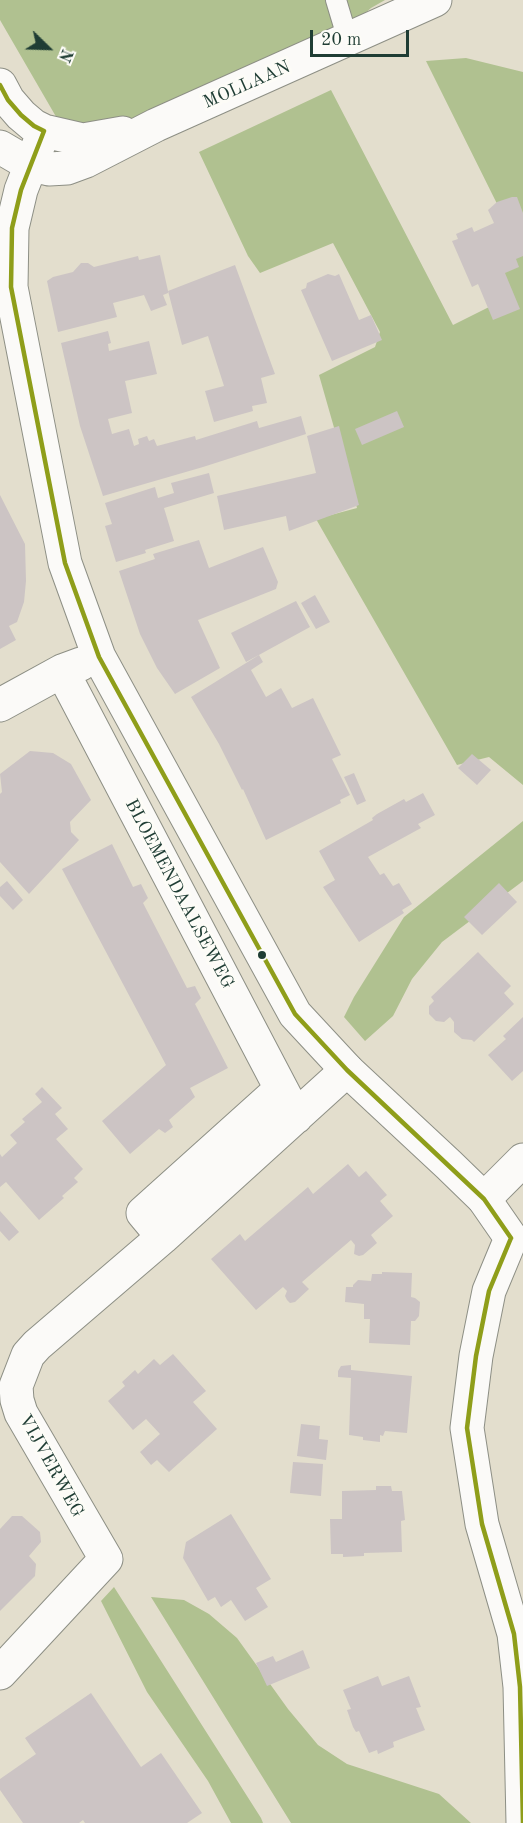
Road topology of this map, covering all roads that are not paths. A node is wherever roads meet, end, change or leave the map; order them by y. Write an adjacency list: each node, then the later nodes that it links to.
1 (336, 0): 3 (lane)
2 (435, 0): 3 (street, MOLLAAN)
3 (348, 40): 5 (street, MOLLAAN)
4 (0, 85): 6 (street)
5 (156, 125): 6 (street, MOLLAAN); 8 (street, MOLLAAN)
6 (44, 131): 8 (street)
7 (0, 147): 8 (street)
8 (29, 164): 9 (street)
9 (5, 289): 10 (street)
10 (99, 657): 11 (street); 13 (street)
11 (62, 671): 12 (street); 14 (street, BLOEMENDAALSEWEG)
12 (0, 705)
13 (347, 1070): 15 (street, VIJVERWEG); 17 (street)
14 (281, 1089): 15 (street, BLOEMENDAALSEWEG); 18 (street)
15 (296, 1117): 18 (street, VIJVERWEG)
16 (523, 1160): 17 (street)
17 (484, 1199): 19 (street)
18 (163, 1238): 20 (street, VIJVERWEG)
19 (517, 1240): 22 (street)
20 (8, 1384): 21 (street, VIJVERWEG)
21 (0, 1674)
22 (523, 1823)

